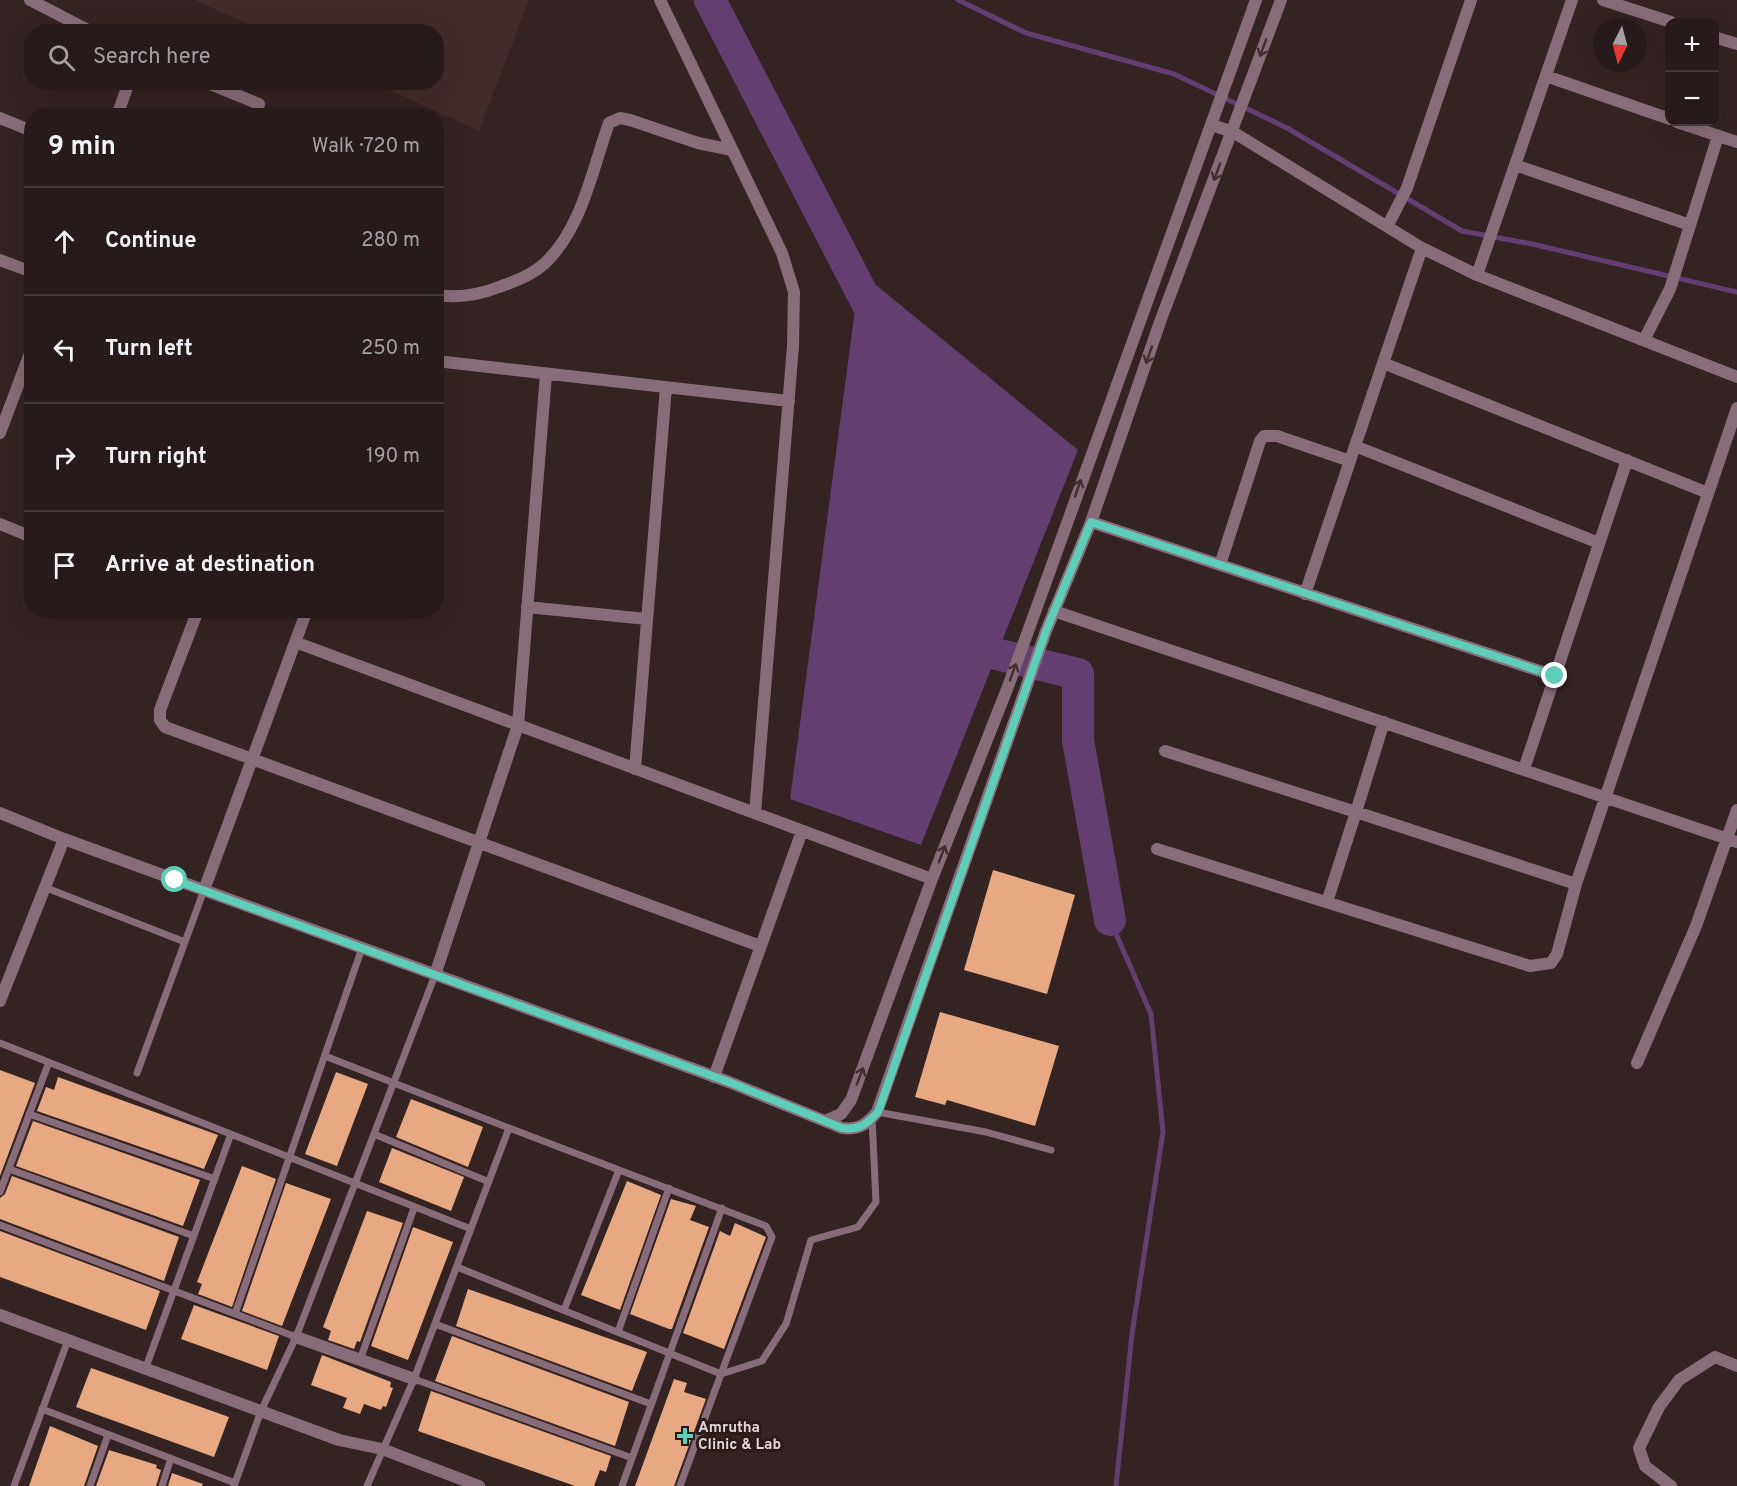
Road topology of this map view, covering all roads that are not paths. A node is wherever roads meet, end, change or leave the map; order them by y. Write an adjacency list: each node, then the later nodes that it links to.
1 (30, 0): 9 (street)
2 (660, 0): 25 (street)
3 (1256, 0): 19 (street)
4 (1281, 0): 22 (street, one-way to 22)
5 (1470, 0): 27 (street)
6 (1572, 0): 12 (street)
7 (1603, 0): 8 (street)
8 (1665, 20)
9 (76, 24)
10 (1719, 39): 11 (street)
11 (1737, 44)
12 (1546, 76): 17 (street); 26 (street)
13 (126, 90): 15 (street)
14 (225, 90): 16 (street)
15 (120, 108)
16 (257, 108)
17 (1665, 117)
18 (0, 118): 21 (street)
19 (1212, 124): 22 (street); 77 (street, one-way to 19)
20 (1689, 126): 23 (street)
21 (24, 128)
22 (1233, 132): 27 (street); 48 (street, one-way to 48)
23 (1718, 136): 24 (street); 28 (street)
24 (1737, 142)
25 (732, 150): 33 (street); 41 (street)
26 (1515, 165): 28 (street); 32 (street)
27 (1388, 225): 29 (street)
28 (1690, 225): 34 (street)
29 (1422, 248): 32 (street); 36 (street)
30 (0, 260): 31 (street)
31 (24, 269)
32 (1477, 275): 34 (street)
33 (444, 297)
34 (1644, 340): 39 (street)
35 (444, 362): 38 (street)
36 (1383, 363): 44 (street); 45 (street)
37 (24, 369): 43 (street)
38 (546, 374): 40 (street); 54 (street)
39 (1737, 377)
40 (666, 387): 41 (street); 58 (street)
41 (789, 401): 71 (street)
42 (1737, 408): 47 (street)
43 (0, 433)
44 (1355, 446): 46 (street); 51 (street)
45 (1627, 460): 47 (street); 51 (street)
46 (1350, 461): 52 (street); 53 (street)
47 (1708, 493): 67 (street)
48 (1091, 522): 52 (street); 55 (street)
49 (0, 524): 50 (street)
50 (24, 534)
51 (1599, 543): 60 (street)
52 (1220, 565): 53 (street)
53 (1305, 594): 60 (street)
54 (528, 607): 58 (street); 62 (street)
55 (1054, 611): 61 (street); 95 (street)
56 (195, 618): 64 (street)
57 (304, 618): 59 (street)
58 (647, 619): 65 (street)
59 (295, 642): 62 (street); 64 (street)
60 (1555, 676): 66 (street)
61 (1384, 722): 66 (street); 69 (street)
62 (518, 725): 65 (street); 75 (street)
63 (1165, 751): 69 (street)
64 (252, 759): 75 (street); 80 (street)
65 (635, 769): 71 (street)
66 (1524, 769): 67 (street)
67 (1605, 797): 74 (street); 78 (street)
68 (1737, 810): 74 (street)
69 (1356, 812): 78 (street); 81 (street)
70 (0, 813): 73 (street)
71 (755, 813): 72 (street)
72 (802, 831): 77 (street); 83 (street)
73 (64, 839): 79 (street); 80 (street)
74 (1732, 841): 90 (street)
75 (481, 843): 83 (street); 85 (street)
76 (1157, 849): 81 (street)
77 (932, 879): 96 (street, one-way to 77)
78 (1576, 884): 81 (street)
79 (44, 887): 82 (lane); 86 (street)
80 (204, 890): 82 (lane); 84 (street)
81 (1327, 902)
82 (185, 942): 91 (lane)
83 (760, 946): 92 (street)
84 (362, 948): 85 (street); 88 (lane)
85 (435, 975): 92 (street); 93 (lane)
86 (0, 1001)
87 (0, 1043): 89 (lane)
88 (325, 1056): 93 (lane); 101 (lane)
89 (49, 1062): 94 (lane); 98 (lane)
90 (1637, 1063)
91 (137, 1073)
92 (714, 1077): 96 (street)
93 (395, 1083): 97 (lane); 99 (lane)
94 (29, 1114): 102 (lane); 104 (lane)
95 (875, 1115): 96 (street); 100 (lane); 127 (lane)
96 (827, 1120)
97 (509, 1128): 103 (lane); 105 (lane)
98 (231, 1134): 101 (lane); 104 (lane)
99 (374, 1134): 105 (lane); 106 (lane)
100 (1051, 1150)
101 (289, 1157): 106 (lane); 117 (lane)
102 (9, 1169): 108 (lane); 113 (lane)
103 (619, 1170): 107 (lane); 116 (lane)
104 (215, 1179): 113 (lane)
105 (489, 1182): 112 (lane)
106 (353, 1184): 109 (lane); 121 (lane)
107 (669, 1188): 110 (lane); 120 (lane)
108 (0, 1192)
109 (414, 1208): 112 (lane); 124 (lane)
110 (722, 1208): 123 (lane); 127 (lane)
111 (0, 1225): 115 (lane)
112 (471, 1229): 114 (lane)
113 (194, 1236): 115 (lane)
114 (457, 1267): 116 (lane); 119 (lane)
115 (174, 1292): 117 (lane); 126 (lane)
116 (564, 1310): 120 (lane)
117 (235, 1314): 121 (lane)
118 (0, 1315): 122 (street)
119 (435, 1324): 128 (lane); 129 (lane)
120 (618, 1332): 123 (lane)
121 (296, 1337): 124 (street); 131 (lane)
122 (68, 1340): 126 (street); 130 (lane)
123 (670, 1353): 127 (lane); 129 (lane)
124 (360, 1360): 128 (street)
125 (1737, 1366): 144 (street)
126 (146, 1367): 131 (street)
127 (721, 1374): 143 (lane)
128 (414, 1379): 133 (lane); 135 (lane)
129 (651, 1404): 135 (lane)
130 (42, 1409): 132 (lane); 137 (lane)
131 (261, 1411): 133 (street); 136 (lane)
132 (108, 1435): 134 (lane); 138 (lane)
133 (382, 1449): 140 (lane); 141 (street)
134 (171, 1458): 136 (lane); 139 (lane)
135 (632, 1458): 142 (lane)
136 (234, 1484)
137 (14, 1486)
138 (90, 1486)
139 (162, 1486)
140 (366, 1486)
141 (479, 1486)
142 (622, 1486)
143 (680, 1486)
144 (1671, 1486)

